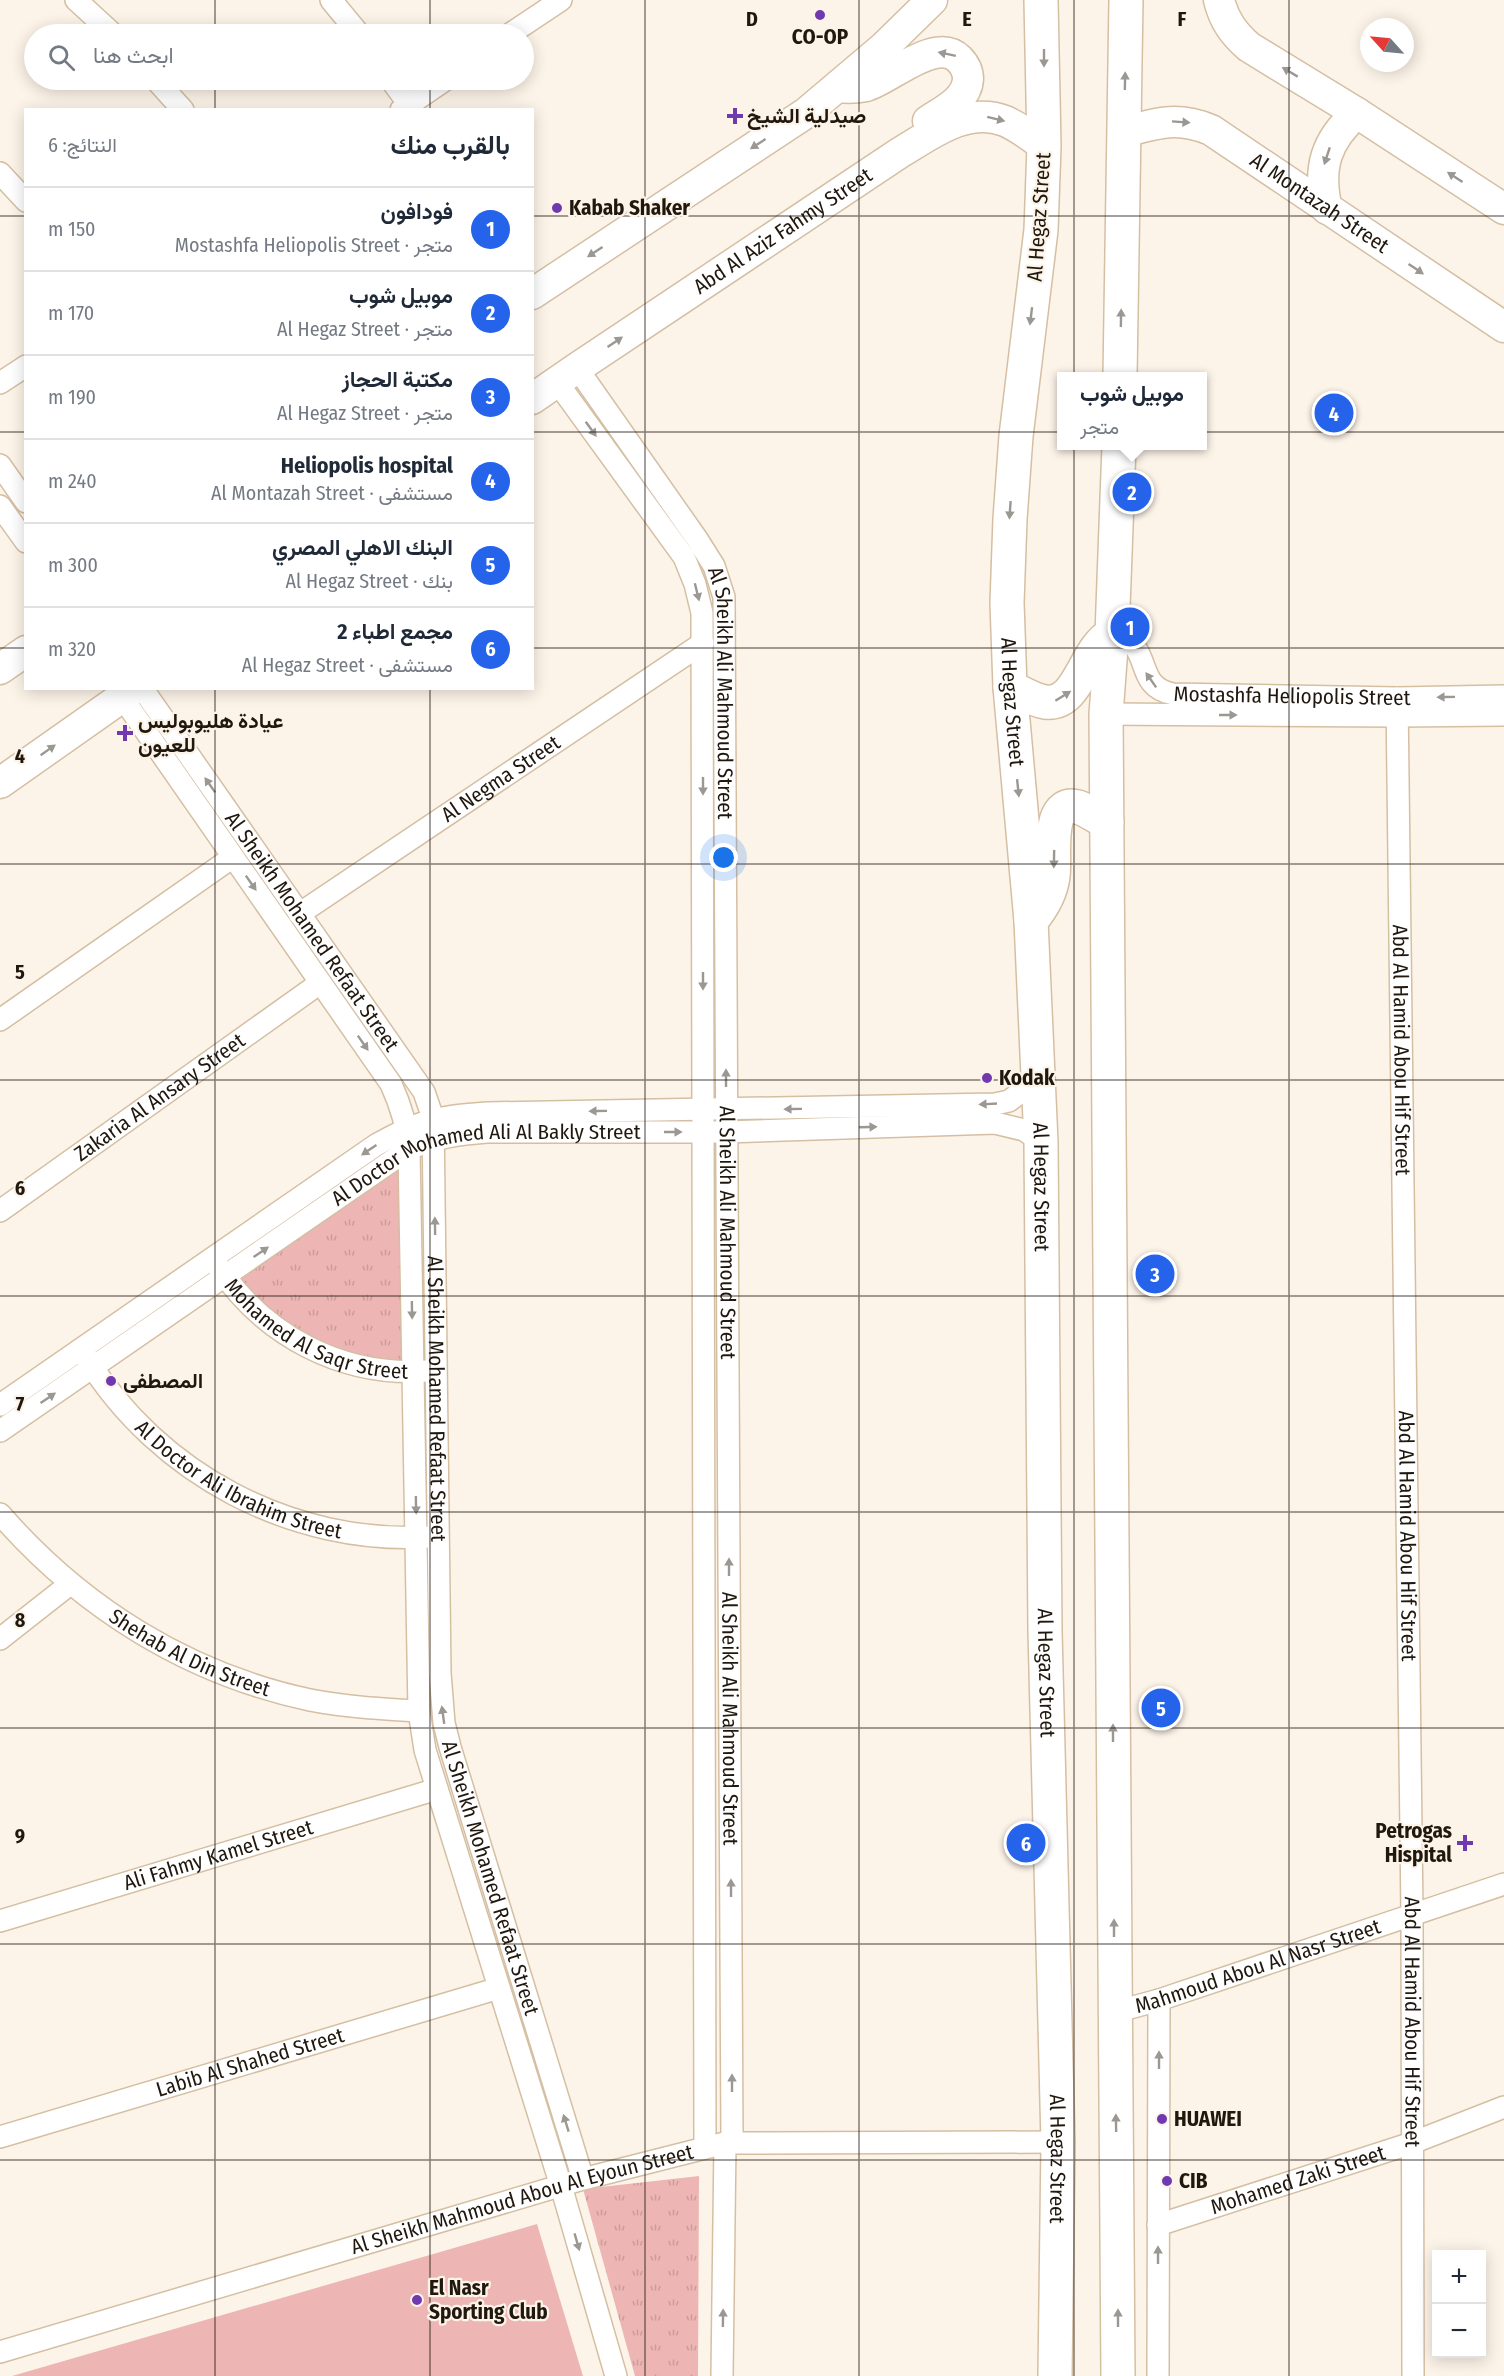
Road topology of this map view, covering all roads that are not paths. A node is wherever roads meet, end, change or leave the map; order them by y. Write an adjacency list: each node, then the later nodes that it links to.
1 (76, 0): 10 (street)
2 (331, 0): 11 (street)
3 (561, 0): 12 (street)
4 (903, 0): 13 (main road)
5 (932, 0): 13 (main road)
6 (1041, 0): 22 (main road, Al Hegaz Street, one-way to 22)
7 (1144, 0): 9 (main road)
8 (1219, 0): 20 (main road, one-way to 8)
9 (1126, 13): 21 (main road, one-way to 9)
10 (102, 24)
11 (351, 24)
12 (525, 24)
13 (884, 47): 14 (main road)
14 (838, 87): 23 (main road, one-way to 14); 28 (main road, one-way to 28)
15 (165, 90): 18 (street)
16 (397, 90): 19 (street)
17 (431, 90): 19 (street)
18 (181, 108)
19 (407, 108)
20 (1357, 113): 26 (main road, one-way to 20); 27 (main road, one-way to 27)
21 (1124, 132): 27 (main road, Al Montazah Street, one-way to 27); 31 (main road, one-way to 21)
22 (1044, 146): 23 (main road, Abd Al Aziz Fahmy Street, one-way to 22); 44 (main road, Al Hegaz Street, one-way to 44)
23 (898, 154): 32 (main road, Abd Al Aziz Fahmy Street, one-way to 23)
24 (0, 173): 25 (street)
25 (24, 199)
26 (1504, 208)
27 (1326, 209): 29 (main road, Al Montazah Street, one-way to 29)
28 (536, 285)
29 (1500, 317)
30 (24, 367): 33 (street)
31 (1120, 372)
32 (567, 375): 34 (main road, Abd Al Aziz Fahmy Street); 41 (street, Al Sheikh Ali Mahmoud Street, one-way to 41); 59 (street, Al Sheikh Ali Mahmoud Street, one-way to 32)
33 (0, 383)
34 (534, 398)
35 (1119, 450): 40 (main road)
36 (0, 465): 37 (street)
37 (24, 499)
38 (0, 506): 39 (street)
39 (24, 539)
40 (1112, 634): 44 (main road, one-way to 40); 47 (street, Mostashfa Heliopolis Street, one-way to 40); 48 (main road)
41 (703, 644): 53 (street, Al Negma Street); 58 (street, Al Sheikh Ali Mahmoud Street, one-way to 58)
42 (24, 652): 43 (main road)
43 (0, 669)
44 (1010, 687): 54 (main road, Al Hegaz Street, one-way to 54)
45 (133, 691): 50 (main road, one-way to 45); 52 (street, Al Sheikh Mohamed Refaat Street); 53 (street, Al Sheikh Mohamed Refaat Street, one-way to 45)
46 (1504, 696): 47 (street, Mostashfa Heliopolis Street, one-way to 47)
47 (1397, 707): 48 (street, Mostashfa Heliopolis Street, one-way to 47); 49 (street, Mostashfa Heliopolis Street); 83 (street, Abd Al Hamid Abou Hif Street)
48 (1106, 714): 51 (main road)
49 (1504, 715)
50 (0, 783)
51 (1107, 822): 54 (main road, one-way to 54); 87 (main road, one-way to 51)
52 (233, 857): 55 (street, Al Sheikh Mohamed Refaat Street, one-way to 55); 56 (street)
53 (299, 914): 61 (street, Al Sheikh Mohamed Refaat Street)
54 (1031, 921): 57 (main road, Al Hegaz Street)
55 (321, 983): 60 (street, Al Sheikh Mohamed Refaat Street, one-way to 60); 66 (street, Zakaria Al Ansary Street)
56 (0, 1020)
57 (1038, 1079): 59 (street, Al Doctor Mohamed Ali Al Bakly Street, one-way to 59); 64 (main road, Al Hegaz Street)
58 (703, 1110): 59 (street, Al Doctor Mohamed Ali Al Bakly Street); 61 (street, Al Doctor Mohamed Ali Al Bakly Street, one-way to 61); 62 (street, Al Sheikh Ali Mahmoud Street)
59 (726, 1110): 63 (street, Al Sheikh Ali Mahmoud Street)
60 (407, 1128): 61 (street, Al Doctor Mohamed Ali Al Bakly Street); 65 (street, Al Sheikh Mohamed Refaat Street); 67 (street, Al Doctor Mohamed Ali Al Bakly Street, one-way to 67)
61 (433, 1128): 62 (street, Al Doctor Mohamed Ali Al Bakly Street, one-way to 62); 65 (street, Al Doctor Mohamed Ali Al Bakly Street); 71 (street, Al Sheikh Mohamed Refaat Street, one-way to 61)
62 (703, 1132): 63 (street, Al Doctor Mohamed Ali Al Bakly Street); 92 (street, Al Sheikh Ali Mahmoud Street)
63 (726, 1132): 64 (street, Al Doctor Mohamed Ali Al Bakly Street, one-way to 64); 92 (street, Al Sheikh Ali Mahmoud Street, one-way to 63)
64 (1041, 1142): 90 (main road, Al Hegaz Street)
65 (409, 1149): 68 (street, Al Doctor Mohamed Ali Al Bakly Street, one-way to 65); 72 (street, Al Sheikh Mohamed Refaat Street, one-way to 72)
66 (0, 1211)
67 (213, 1258): 68 (street, Mohamed Al Saqr Street); 69 (street, Al Doctor Mohamed Ali Al Bakly Street)
68 (225, 1277): 70 (street, Al Doctor Mohamed Ali Al Bakly Street); 72 (street, Mohamed Al Saqr Street)
69 (81, 1349): 70 (street, Al Doctor Ali Ibrahim Street); 73 (street, Al Doctor Mohamed Ali Al Bakly Street)
70 (92, 1368): 74 (street, Al Doctor Mohamed Ali Al Bakly Street, one-way to 70); 77 (street, Al Doctor Ali Ibrahim Street)
71 (437, 1371): 72 (street, Mohamed Al Saqr Street); 76 (street, Al Sheikh Mohamed Refaat Street)
72 (413, 1372): 77 (street, Al Sheikh Mohamed Refaat Street, one-way to 77)
73 (0, 1405)
74 (0, 1431)
75 (0, 1514): 78 (street, Shehab Al Din Street)
76 (439, 1536): 77 (street, Al Doctor Ali Ibrahim Street); 93 (street, Al Sheikh Mohamed Refaat Street, one-way to 76)
77 (416, 1537): 80 (street, Al Sheikh Mohamed Refaat Street)
78 (70, 1584): 79 (street); 80 (street, Shehab Al Din Street)
79 (0, 1639)
80 (419, 1711): 81 (street, Al Sheikh Mohamed Refaat Street)
81 (437, 1789): 84 (street, Ali Fahmy Kamel Street); 85 (street, Al Sheikh Mohamed Refaat Street)
82 (1504, 1884): 83 (street, Mahmoud Abou Al Nasr Street)
83 (1412, 1915): 86 (street, Mahmoud Abou Al Nasr Street); 91 (street, Abd Al Hamid Abou Hif Street)
84 (0, 1921)
85 (499, 1988): 89 (street, Labib Al Shahed Street); 94 (street, Al Sheikh Mohamed Refaat Street)
86 (1159, 2000): 87 (street, Mahmoud Abou Al Nasr Street); 95 (street, one-way to 86)
87 (1115, 2012): 100 (main road, one-way to 87)
88 (1504, 2108): 91 (street, Mohamed Zaki Street)
89 (0, 2137)
90 (1058, 2142): 92 (street, Al Sheikh Mahmoud Abou Al Eyoun Street); 99 (main road, Al Hegaz Street)
91 (1412, 2143): 95 (street, Mohamed Zaki Street); 102 (street, Abd Al Hamid Abou Hif Street)
92 (721, 2144): 93 (street, Al Sheikh Mahmoud Abou Al Eyoun Street); 98 (street, one-way to 92)
93 (584, 2179): 94 (street, Al Sheikh Mahmoud Abou Al Eyoun Street)
94 (561, 2186): 96 (street, Al Sheikh Mahmoud Abou Al Eyoun Street); 97 (street, Al Sheikh Mohamed Refaat Street, one-way to 97)
95 (1158, 2225): 101 (street, one-way to 95)
96 (0, 2352)
97 (616, 2376)
98 (722, 2376)
99 (1055, 2376)
100 (1118, 2376)
101 (1158, 2376)
102 (1413, 2376)

